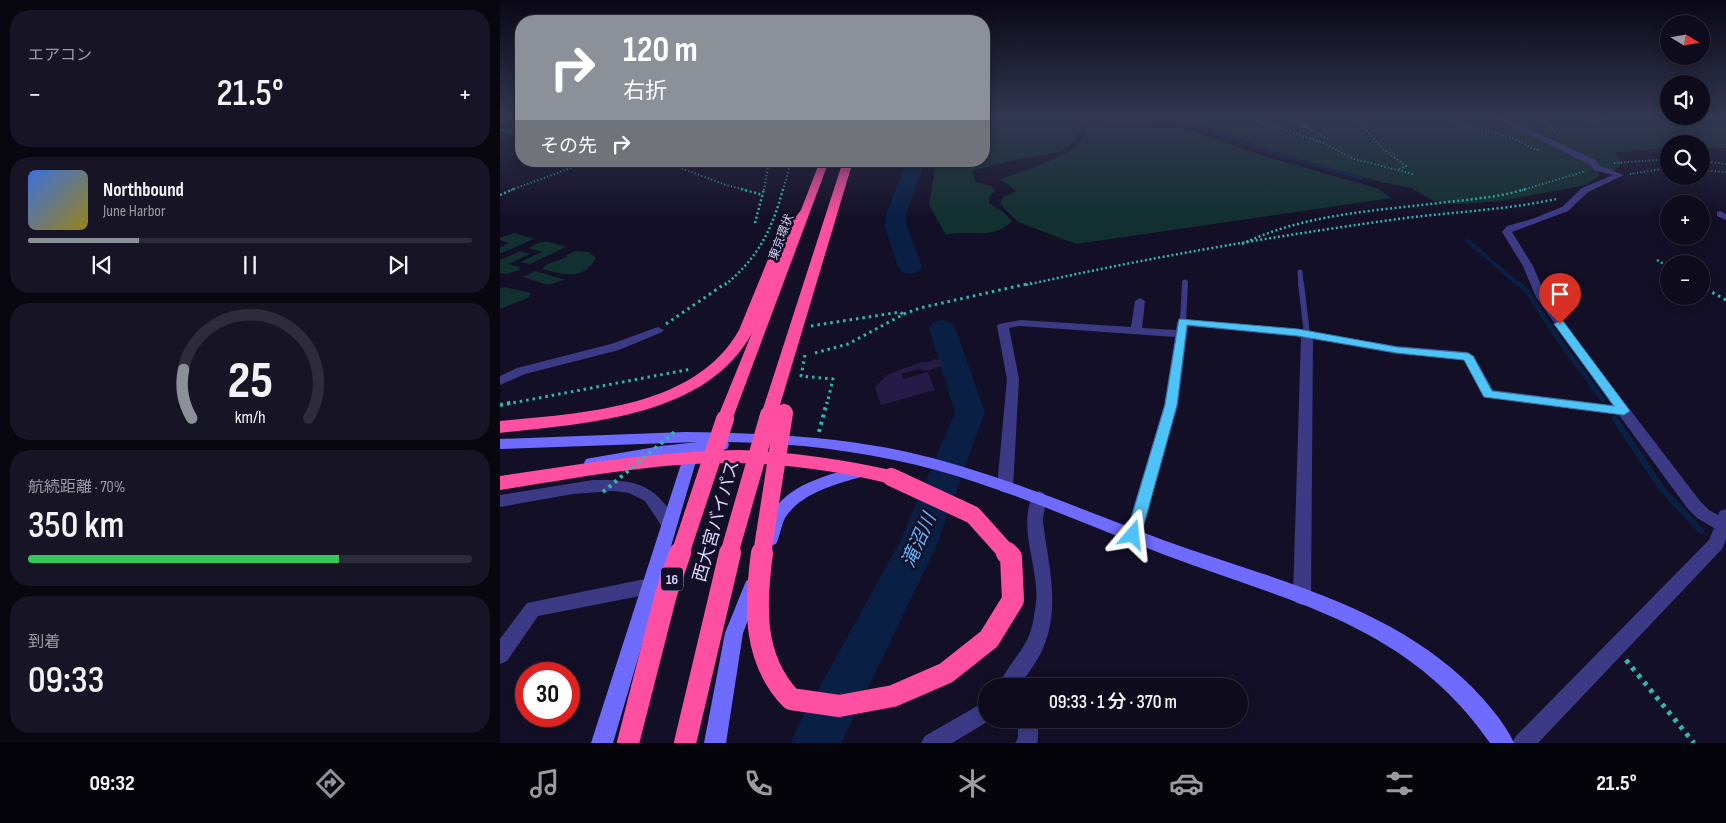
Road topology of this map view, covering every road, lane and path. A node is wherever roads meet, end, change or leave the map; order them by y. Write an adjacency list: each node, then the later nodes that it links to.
1 (1333, 150): 15 (path)
2 (1384, 150): 15 (path)
3 (1566, 150): 13 (street)
4 (1660, 159): 13 (path)
5 (1710, 162): 6 (path)
6 (1726, 164)
7 (572, 167): 21 (path)
8 (680, 167): 22 (path)
9 (768, 167): 22 (path)
10 (789, 167): 36 (path)
11 (823, 167): 33 (highway, 東京環状)
12 (846, 167): 45 (highway, 西大宮バイパス)
13 (1597, 168): 19 (street); 24 (path)
14 (1660, 169): 19 (path)
15 (1394, 170): 18 (path)
16 (1710, 171): 17 (path)
17 (1726, 172)
18 (1413, 174)
19 (1620, 176): 20 (street)
20 (1585, 190): 24 (path); 44 (street)
21 (500, 195)
22 (763, 195): 23 (path)
23 (755, 223)
24 (1237, 246): 32 (path)
25 (1656, 260): 26 (path)
26 (1660, 262)
27 (1300, 272): 38 (lane)
28 (1185, 282): 35 (lane)
29 (1710, 291): 30 (path)
30 (1726, 300)
31 (1140, 301): 37 (street)
32 (904, 314): 34 (path); 39 (path)
33 (755, 324): 46 (highway); 71 (highway, 西大宮バイパス / 16, bridge)
34 (810, 327)
35 (1182, 328): 37 (street); 38 (street); 59 (street)
36 (658, 330): 42 (street)
37 (1136, 331): 53 (street)
38 (1307, 334): 44 (street); 62 (street)
39 (815, 353)
40 (692, 368): 43 (path)
41 (801, 376): 48 (path)
42 (500, 381)
43 (500, 405)
44 (1624, 411): 57 (street)
45 (777, 414): 68 (highway, bridge); 72 (highway, 西大宮バイパス, bridge)
46 (500, 426)
47 (677, 430): 54 (path, bridge)
48 (819, 438): 49 (street); 52 (street); 53 (street)
49 (500, 444)
50 (690, 458): 51 (highway); 52 (highway); 58 (street)
51 (863, 471): 65 (highway, bridge); 73 (street)
52 (500, 482)
53 (1005, 487): 55 (street)
54 (602, 492)
55 (1040, 497): 59 (street); 66 (street)
56 (500, 501): 58 (street)
57 (1724, 520): 60 (street)
58 (669, 524): 61 (street)
59 (1133, 535): 62 (street)
60 (1721, 547): 63 (street)
61 (650, 586): 64 (street); 70 (street)
62 (1302, 597): 76 (street)
63 (1617, 648): 77 (street); 78 (path)
64 (500, 655)
65 (997, 658)
66 (1014, 678)
67 (978, 716): 74 (street)
68 (837, 726)
69 (1028, 728): 75 (street)
70 (602, 743)
71 (628, 743)
72 (685, 743)
73 (715, 743)
74 (932, 743)
75 (1026, 743)
76 (1503, 743)
77 (1523, 743)
78 (1694, 743)

